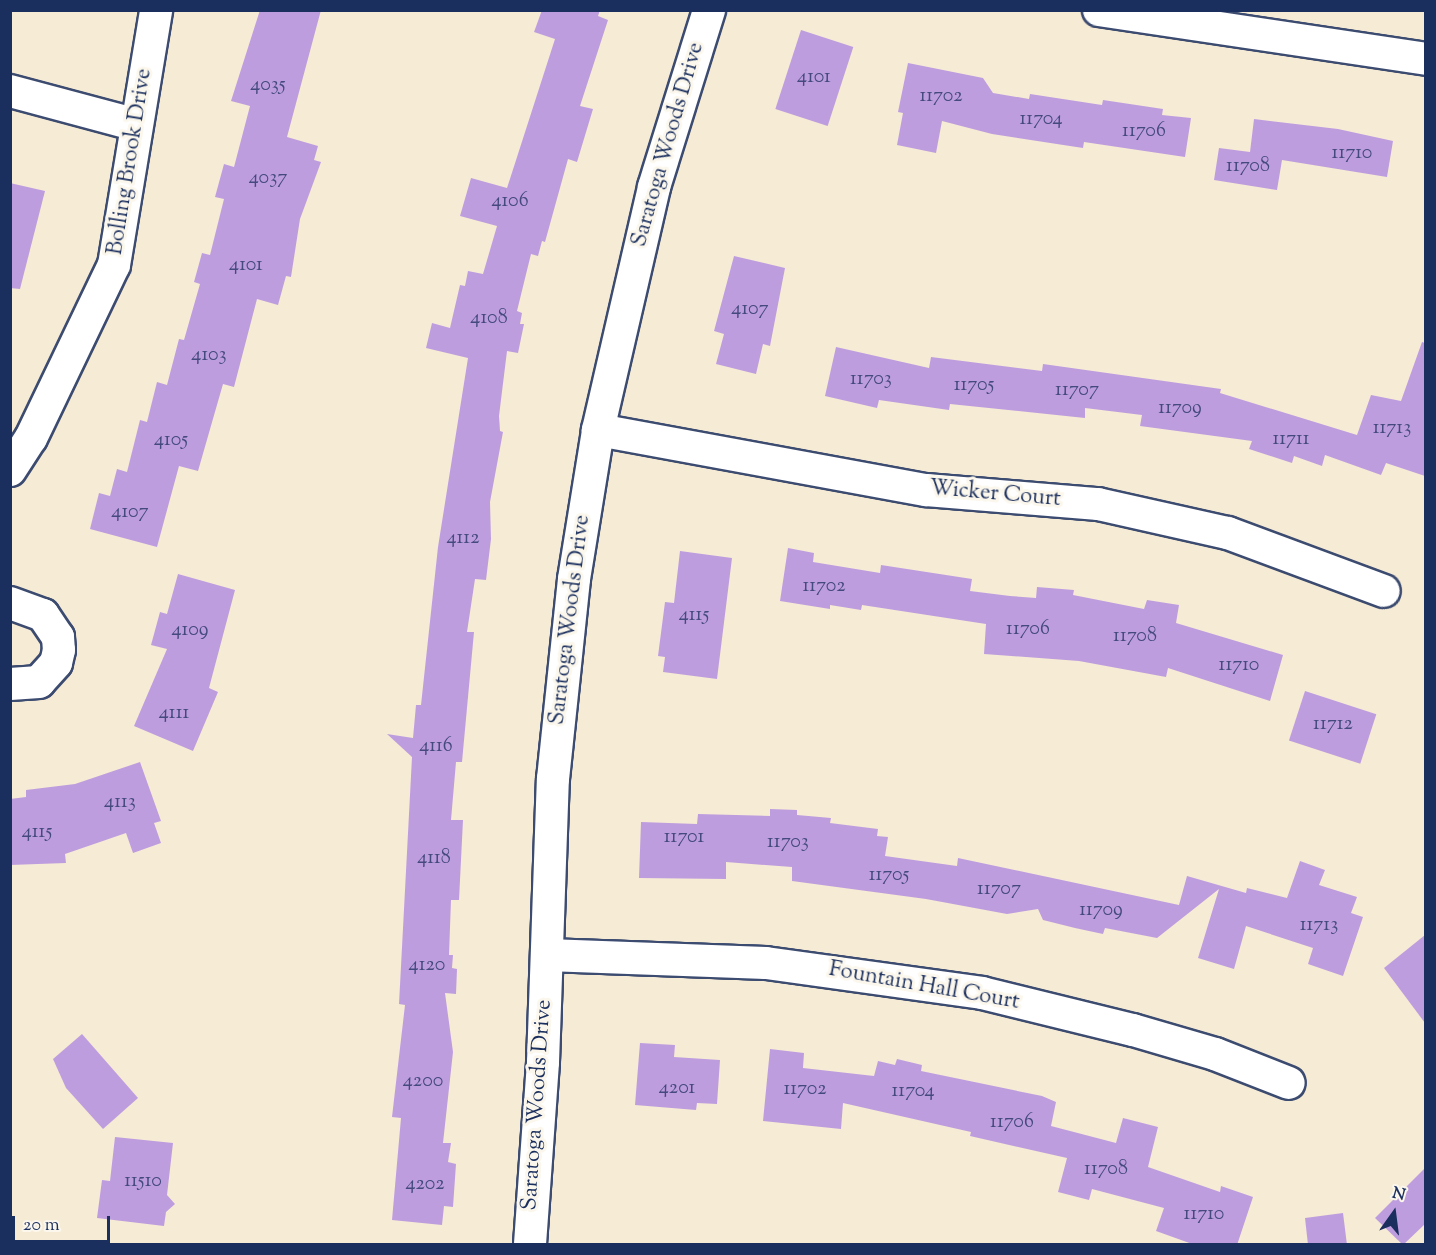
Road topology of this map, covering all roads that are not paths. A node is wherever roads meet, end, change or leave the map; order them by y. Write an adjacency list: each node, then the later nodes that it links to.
1 (156, 10): 6 (street, Bolling Brook Drive)
2 (709, 10): 7 (street, Saratoga Woods Drive)
3 (1099, 10): 4 (street)
4 (1425, 59)
5 (10, 91): 6 (street)
6 (137, 125): 8 (street, Bolling Brook Drive)
7 (598, 430): 9 (street, Wicker Court); 12 (street, Saratoga Woods Drive)
8 (10, 470)
9 (1384, 591)
10 (10, 603): 11 (street)
11 (10, 684)
12 (547, 955): 13 (street, Fountain Hall Court); 14 (street, Saratoga Woods Drive)
13 (1290, 1083)
14 (530, 1245)

